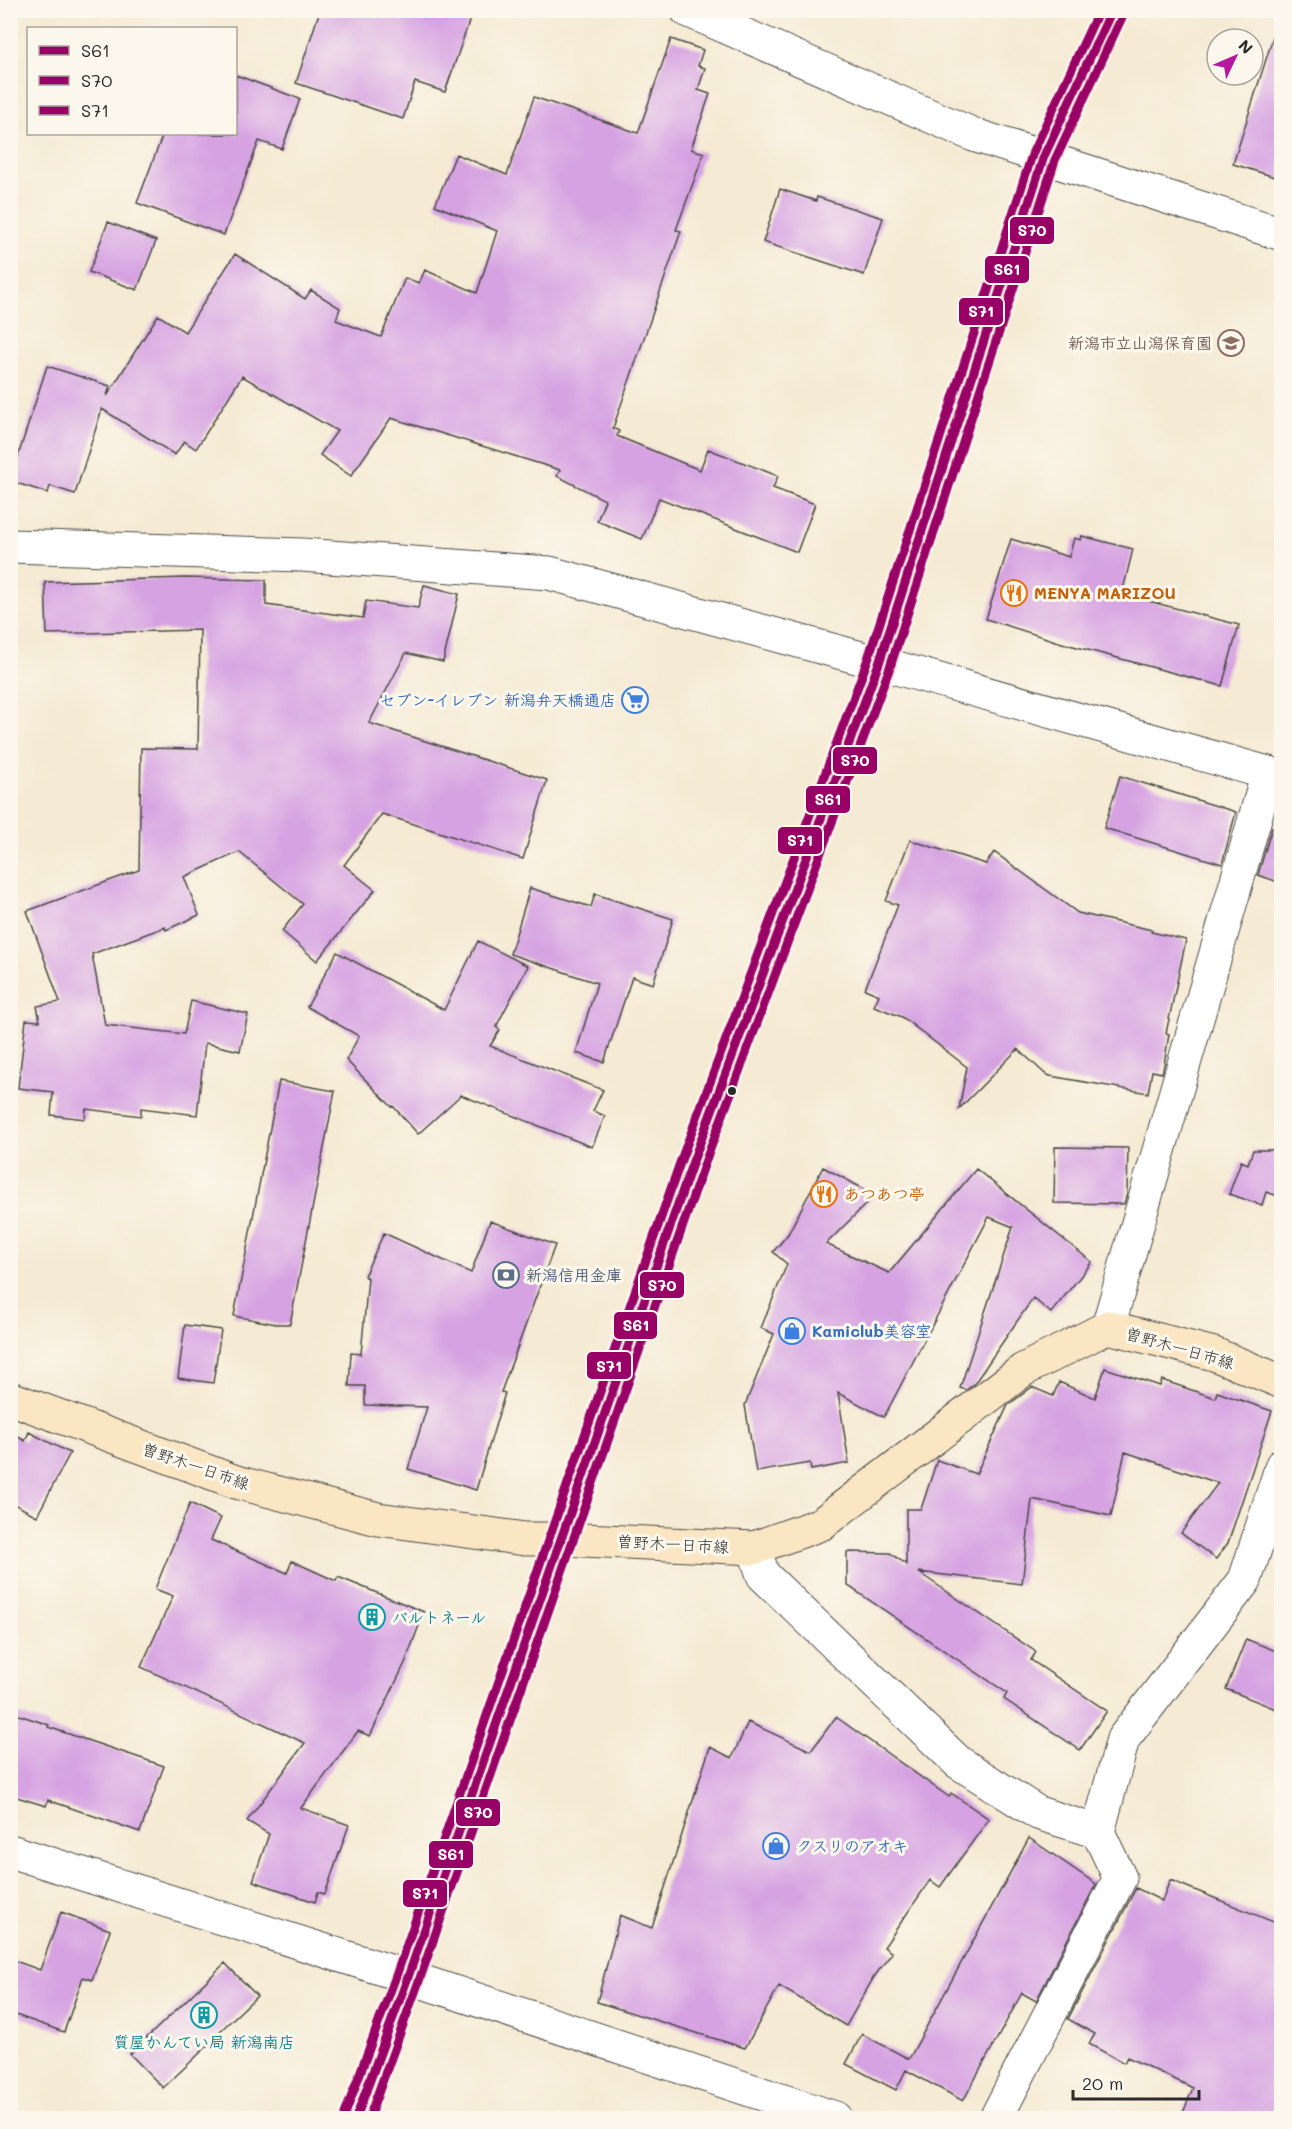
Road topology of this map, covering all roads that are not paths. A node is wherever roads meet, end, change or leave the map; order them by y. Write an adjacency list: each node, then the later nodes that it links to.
1 (687, 10): 3 (street)
2 (1112, 10): 3 (street)
3 (1044, 156): 4 (street); 6 (street)
4 (1281, 234)
5 (10, 546): 6 (street)
6 (879, 663): 7 (street); 12 (street)
7 (1274, 775): 8 (street)
8 (1108, 1327): 9 (main road, 曽野木一日市線); 13 (main road, 曽野木一日市線)
9 (1281, 1382)
10 (10, 1398): 12 (main road, 曽野木一日市線)
11 (1281, 1465): 14 (street)
12 (562, 1539): 13 (main road, 曽野木一日市線); 16 (street)
13 (754, 1548): 14 (street)
14 (1098, 1832): 19 (street)
15 (10, 1851): 16 (street)
16 (408, 1977): 17 (street); 18 (street)
17 (356, 2118)
18 (835, 2118)
19 (996, 2118)

